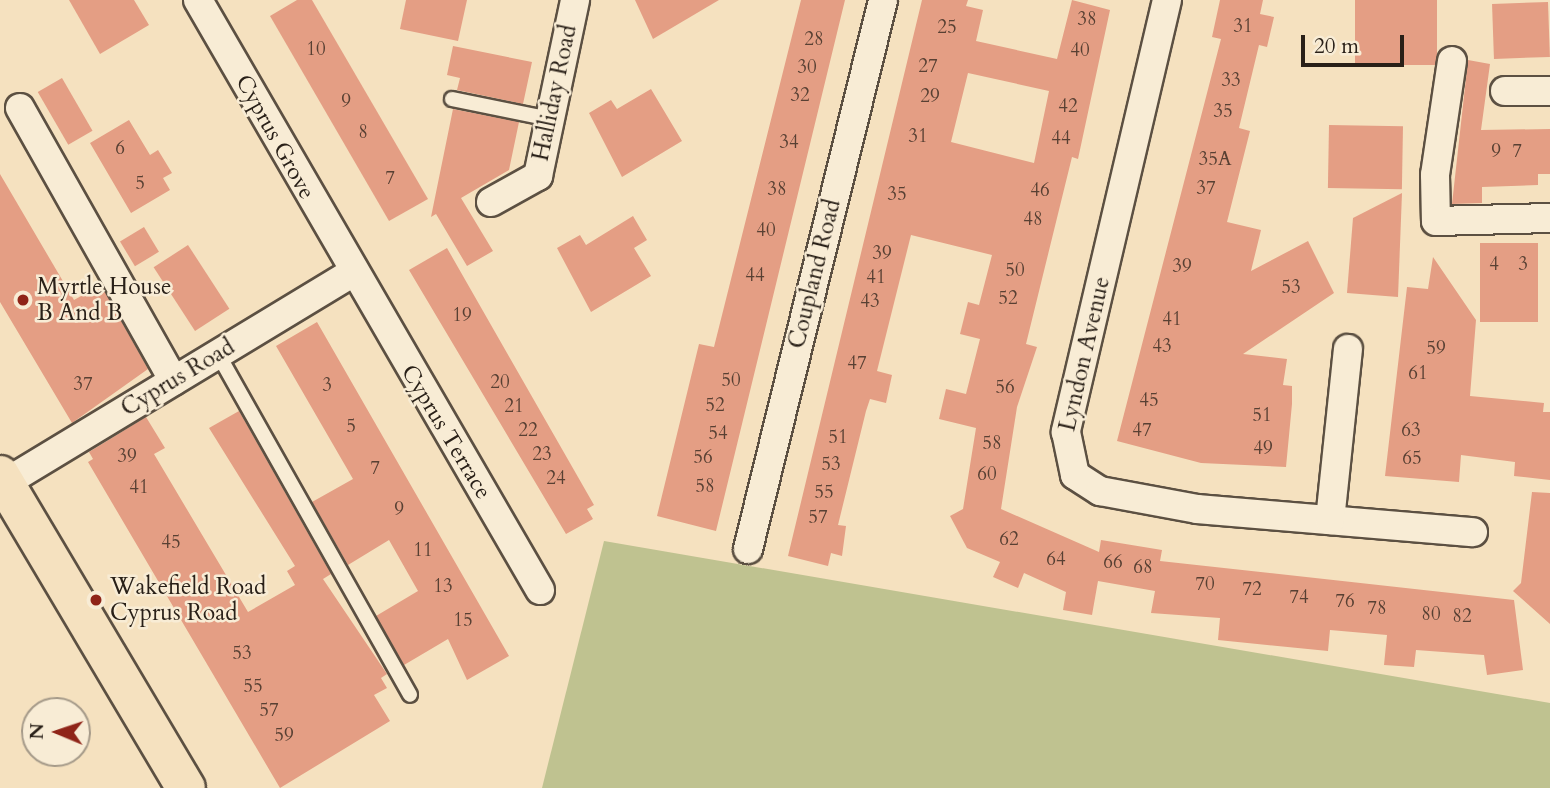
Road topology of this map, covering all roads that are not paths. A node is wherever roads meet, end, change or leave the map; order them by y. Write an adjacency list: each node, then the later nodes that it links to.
1 (198, 0): 13 (street, Cyprus Grove)
2 (575, 0): 10 (street, Halliday Road)
3 (883, 0): 20 (street, Coupland Road)
4 (1167, 0): 18 (street, Lyndon Avenue)
5 (1451, 61): 12 (street)
6 (1550, 90): 7 (street)
7 (1505, 91)
8 (452, 99): 10 (lane)
9 (20, 108): 16 (street)
10 (550, 119): 11 (street, Halliday Road)
11 (491, 202)
12 (1550, 218)
13 (352, 273): 15 (street, Cyprus Road); 21 (street, Cyprus Terrace)
14 (1348, 349): 18 (street)
15 (218, 354): 16 (street, Cyprus Road); 22 (lane)
16 (174, 381): 17 (street, Cyprus Road)
17 (2, 479): 23 (main road)
18 (1330, 520): 19 (street, Lyndon Avenue)
19 (1473, 532)
20 (748, 549)
21 (540, 590)
22 (410, 695)
23 (186, 788)

